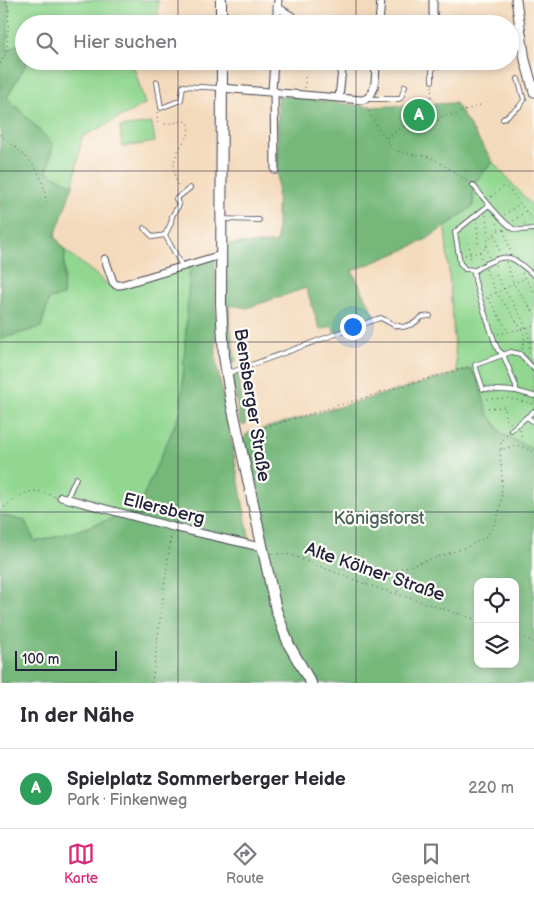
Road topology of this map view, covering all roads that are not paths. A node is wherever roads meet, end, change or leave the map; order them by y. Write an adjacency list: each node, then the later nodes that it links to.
1 (221, 0): 6 (main road)
2 (381, 0): 8 (street)
3 (433, 0): 9 (street)
4 (516, 0): 10 (street)
5 (278, 4): 7 (street)
6 (221, 15)
7 (292, 15)
8 (380, 15)
9 (433, 15)
10 (518, 15)
11 (519, 20): 20 (street)
12 (222, 70): 22 (main road, Bensberger Straße)
13 (274, 70): 23 (street)
14 (342, 70): 24 (street)
15 (375, 70): 25 (street)
16 (432, 70): 18 (lane)
17 (518, 79): 26 (lane)
18 (432, 81)
19 (157, 82): 22 (lane)
20 (533, 85)
21 (405, 86): 25 (lane)
22 (222, 88): 23 (street); 31 (main road, Bensberger Straße)
23 (273, 91): 24 (street); 27 (street)
24 (339, 97): 25 (street)
25 (365, 99)
26 (503, 119)
27 (275, 170)
28 (473, 185): 30 (lane)
29 (190, 188): 35 (lane)
30 (487, 206): 34 (lane); 39 (lane)
31 (221, 219): 32 (lane); 36 (main road, Bensberger Straße)
32 (259, 220)
33 (144, 228): 35 (lane)
34 (534, 229)
35 (165, 235): 38 (lane)
36 (222, 255): 38 (street); 44 (main road, Bensberger Straße)
37 (104, 259): 38 (street)
38 (182, 266)
39 (474, 270): 40 (lane); 42 (lane)
40 (534, 275)
41 (430, 316): 44 (lane)
42 (503, 354): 43 (lane); 45 (lane); 45 (lane)
43 (534, 369)
44 (227, 374): 53 (main road, Bensberger Straße)
45 (516, 391): 46 (lane)
46 (534, 396)
47 (534, 411): 48 (lane)
48 (527, 416): 49 (lane); 50 (lane)
49 (534, 422)
50 (511, 430)
51 (76, 478): 52 (lane)
52 (64, 498): 53 (street, Ellersberg)
53 (262, 549): 54 (main road, Bensberger Straße)
54 (311, 683)

